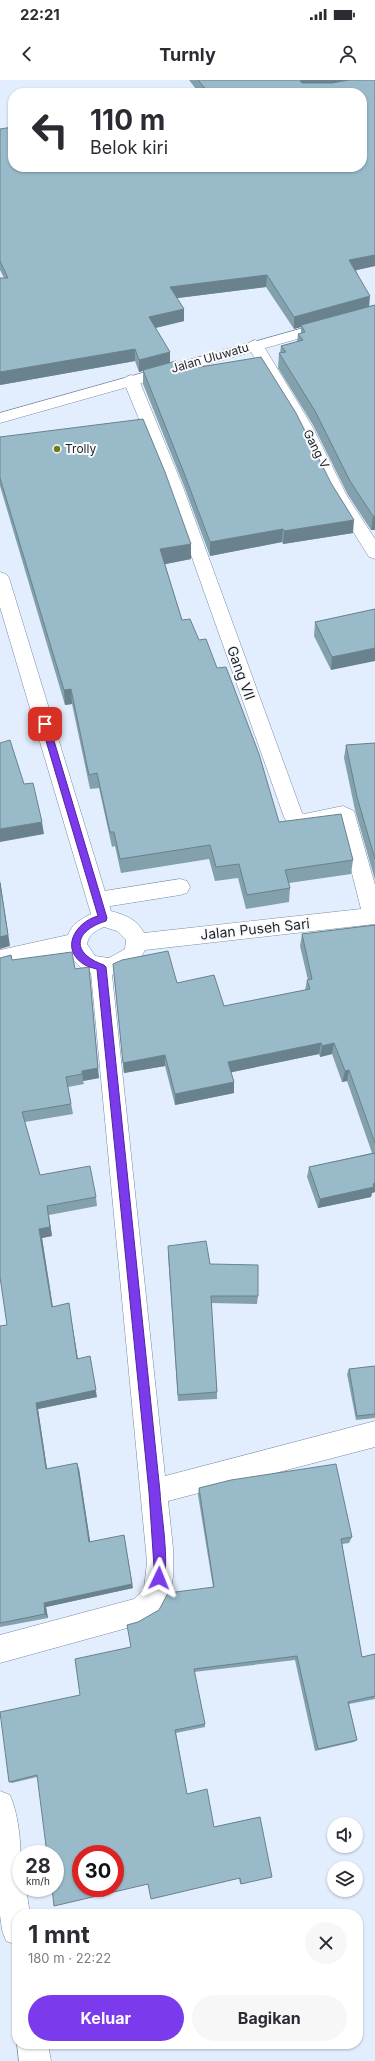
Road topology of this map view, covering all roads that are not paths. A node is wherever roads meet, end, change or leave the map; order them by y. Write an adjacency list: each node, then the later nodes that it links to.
1 (375, 312): 2 (street, Jalan Uluwatu)
2 (255, 345): 3 (street, Jalan Uluwatu); 5 (street, Gang V)
3 (131, 380): 4 (street, Jalan Uluwatu); 9 (street, Gang VII)
4 (0, 418)
5 (375, 554)
6 (0, 578): 8 (street)
7 (180, 887): 8 (street)
8 (101, 909): 10 (street); 11 (street)
9 (374, 916): 11 (street, Jalan Puseh Sari)
10 (76, 942): 12 (street); 13 (street)
11 (136, 942): 13 (street)
12 (0, 959)
13 (101, 967): 15 (street)
14 (375, 1434): 15 (street)
15 (154, 1492): 16 (street)
16 (0, 1649)
17 (0, 1805): 18 (street)
18 (14, 1909)
19 (33, 2049): 20 (street)
20 (35, 2061)

